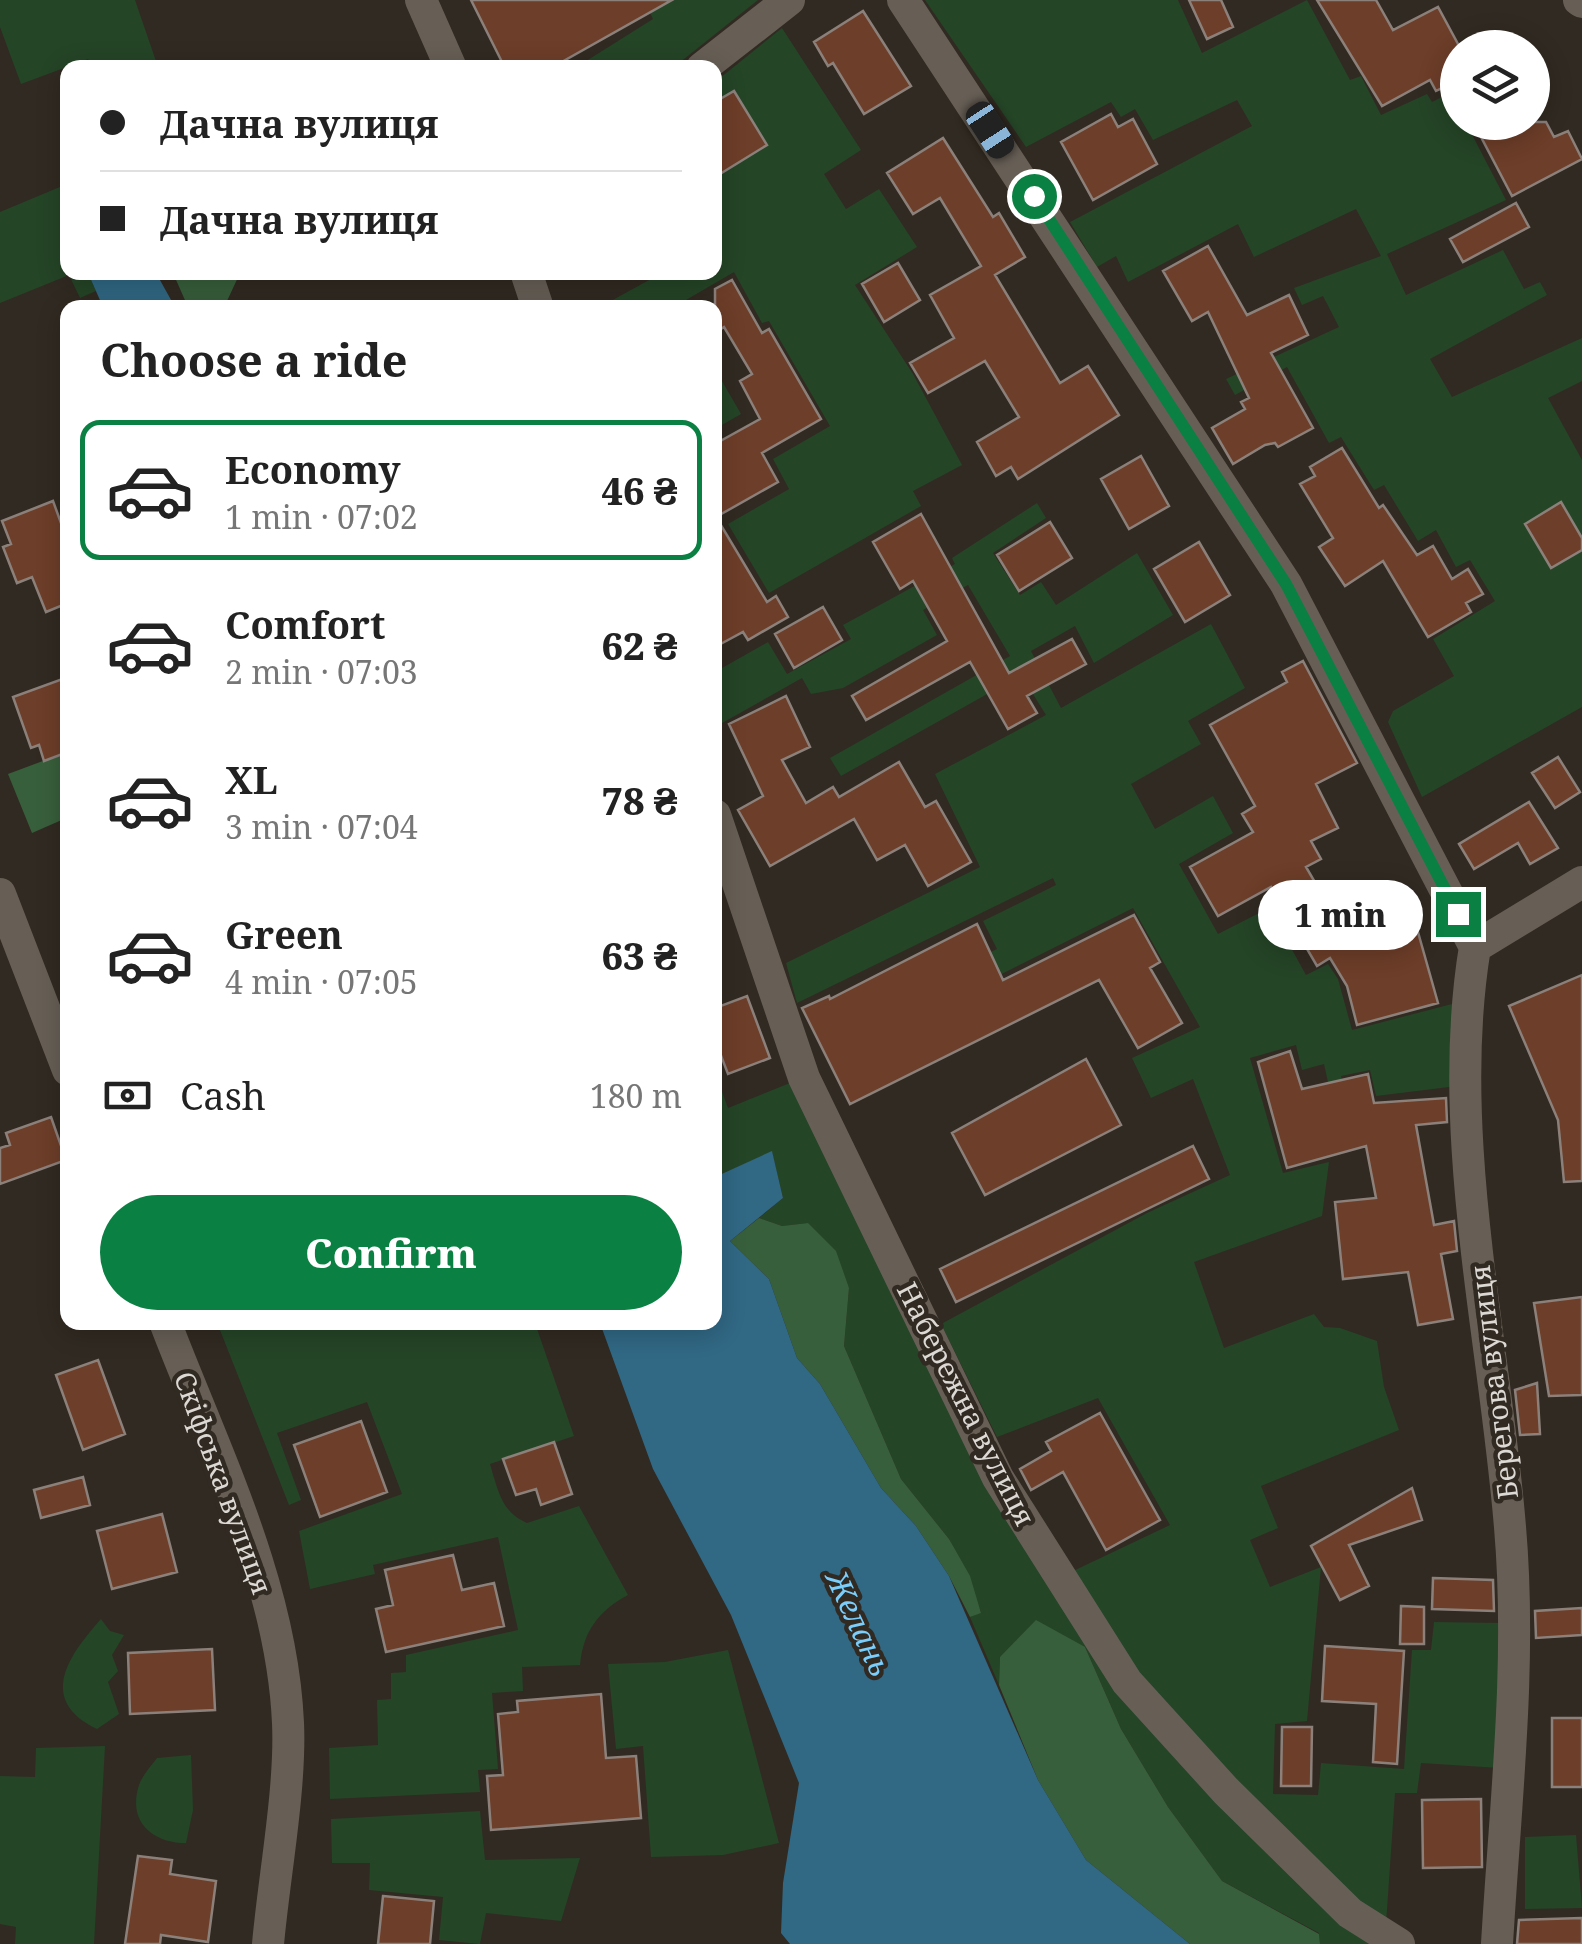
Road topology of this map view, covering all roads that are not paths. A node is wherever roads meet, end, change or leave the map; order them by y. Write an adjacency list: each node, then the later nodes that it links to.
1 (421, 0): 4 (street)
2 (789, 0): 5 (street)
3 (903, 0): 9 (street)
4 (447, 60)
5 (712, 60)
6 (722, 836): 13 (street, Набережна вулиця)
7 (1582, 882): 9 (street)
8 (0, 894): 10 (street)
9 (1475, 947): 14 (street, Берегова вулиця)
10 (60, 1049)
11 (168, 1330): 12 (street, Скіфська вулиця)
12 (268, 1944)
13 (1399, 1944)
14 (1497, 1944)

